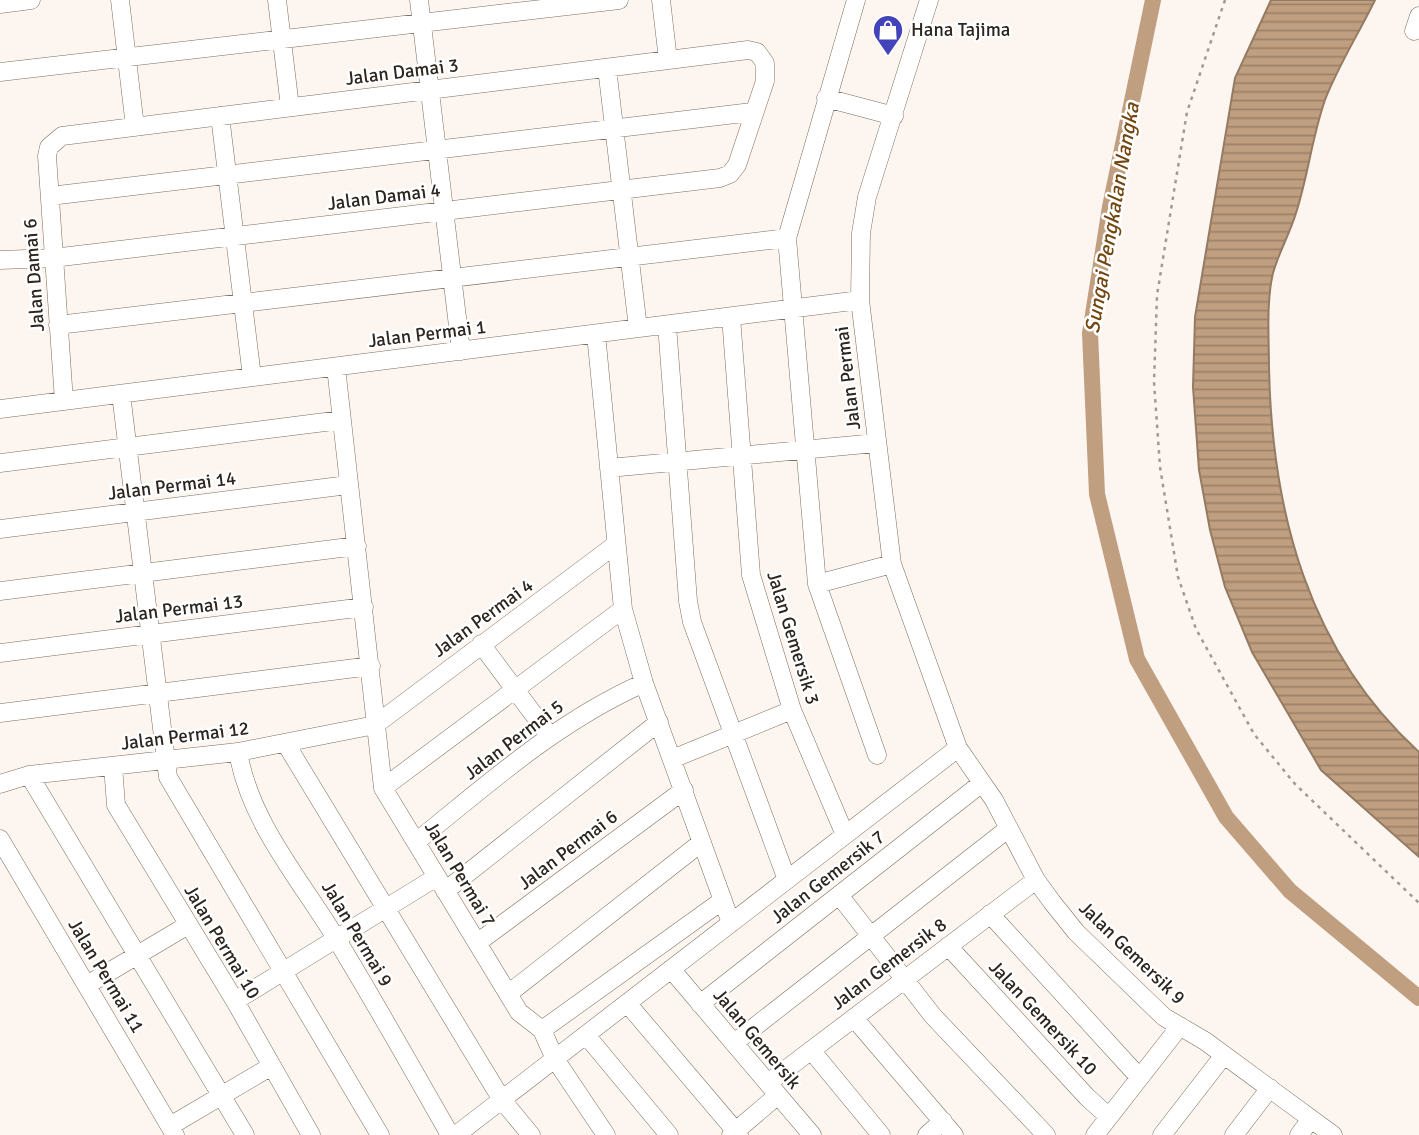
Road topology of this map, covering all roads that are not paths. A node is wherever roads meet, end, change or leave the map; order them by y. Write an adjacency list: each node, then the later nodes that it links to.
1 (31, 0): 9 (street)
2 (120, 0): 12 (street)
3 (277, 0): 11 (street)
4 (419, 0): 10 (street)
5 (619, 0): 10 (street)
6 (661, 0): 13 (street)
7 (856, 0): 17 (street)
8 (929, 0): 21 (street, Jalan Permai)
9 (0, 4)
10 (422, 23): 11 (street); 16 (street)
11 (281, 39): 12 (street); 18 (street)
12 (127, 57): 15 (street); 22 (street)
13 (668, 60): 14 (street, Jalan Damai 3); 19 (street, Jalan Damai 3)
14 (607, 68): 16 (street, Jalan Damai 3); 23 (street)
15 (0, 72)
16 (430, 90): 18 (street, Jalan Damai 3); 25 (street)
17 (826, 98): 21 (street); 31 (street)
18 (290, 107): 20 (street, Jalan Damai 3)
19 (752, 112): 23 (street); 27 (street, Jalan Damai 4)
20 (220, 116): 22 (street, Jalan Damai 3); 26 (street)
21 (894, 116): 36 (street, Jalan Permai)
22 (135, 127): 24 (street, Jalan Damai 3)
23 (614, 128): 25 (street); 27 (street)
24 (49, 147): 28 (street, Jalan Damai 6)
25 (437, 150): 26 (street); 29 (street)
26 (227, 175): 28 (street); 30 (street)
27 (621, 190): 29 (street, Jalan Damai 4); 32 (street)
28 (50, 196): 33 (street, Jalan Damai 6)
29 (444, 211): 30 (street, Jalan Damai 4); 35 (street)
30 (235, 236): 33 (street, Jalan Damai 4); 37 (street)
31 (787, 238): 32 (street); 38 (street)
32 (629, 256): 35 (street); 42 (street)
33 (53, 258): 34 (street, Jalan Damai 4); 40 (street, Jalan Damai 6)
34 (0, 260)
35 (452, 278): 37 (street); 44 (street)
36 (860, 300): 38 (street, Jalan Permai 1); 51 (street, Jalan Permai)
37 (243, 303): 40 (street); 46 (street)
38 (795, 308): 39 (street, Jalan Permai 1); 53 (street)
39 (731, 317): 41 (street, Jalan Permai 1); 54 (street, Jalan Gemersik 3)
40 (58, 325): 48 (street, Jalan Damai 6)
41 (667, 325): 42 (street, Jalan Permai 1); 55 (street)
42 (638, 328): 43 (street, Jalan Permai 1)
43 (596, 334): 44 (street, Jalan Permai 1); 57 (street)
44 (461, 351): 45 (street, Jalan Permai 1)
45 (336, 367): 46 (street, Jalan Permai 1); 50 (street, Jalan Permai 7)
46 (252, 377): 47 (street, Jalan Permai 1)
47 (121, 394): 48 (street, Jalan Permai 1); 52 (street)
48 (64, 401): 49 (street, Jalan Permai 1)
49 (0, 409)
50 (341, 420): 52 (street); 58 (street, Jalan Permai 7)
51 (876, 443): 53 (street); 63 (street, Jalan Permai)
52 (128, 447): 56 (street); 59 (street)
53 (807, 449): 54 (street); 65 (street)
54 (740, 456): 55 (street); 76 (street, Jalan Gemersik 3)
55 (676, 462): 57 (street); 80 (street)
56 (0, 463)
57 (609, 468): 61 (street)
58 (348, 485): 59 (street, Jalan Permai 14); 62 (street, Jalan Permai 7)
59 (136, 512): 60 (street, Jalan Permai 14); 64 (street)
60 (0, 529)
61 (615, 545): 68 (street); 70 (street, Jalan Permai 4)
62 (357, 546): 64 (street); 67 (street, Jalan Permai 7)
63 (892, 564): 65 (street); 83 (street, Jalan Permai)
64 (144, 573): 66 (street); 69 (street)
65 (817, 584): 85 (street)
66 (0, 591)
67 (364, 607): 69 (street, Jalan Permai 13); 72 (street, Jalan Permai 7)
68 (622, 609): 73 (street); 74 (street)
69 (152, 634): 71 (street, Jalan Permai 13); 75 (street)
70 (481, 645): 74 (street); 79 (street, Jalan Permai 4)
71 (0, 653)
72 (371, 666): 75 (street); 79 (street, Jalan Permai 7)
73 (644, 682): 78 (street); 81 (street, Jalan Permai 5)
74 (515, 690): 81 (street); 92 (street)
75 (159, 693): 77 (street); 87 (street)
76 (792, 710): 80 (street); 95 (street, Jalan Gemersik 3)
77 (0, 713)
78 (659, 722): 86 (street); 101 (street)
79 (375, 725): 82 (street, Jalan Permai 12); 92 (street, Jalan Permai 7)
80 (736, 734): 86 (street); 99 (street)
81 (549, 735): 97 (street, Jalan Permai 5)
82 (286, 744): 84 (street, Jalan Permai 12); 104 (street)
83 (958, 748): 90 (street, Jalan Gemersik 9); 95 (street)
84 (238, 752): 87 (street, Jalan Permai 12); 109 (street, Jalan Permai 9)
85 (877, 755)
86 (673, 759): 93 (street)
87 (168, 760): 88 (street, Jalan Permai 12); 114 (street)
88 (113, 766): 89 (street, Jalan Permai 12); 107 (street, Jalan Permai 10)
89 (29, 775): 91 (street, Jalan Permai 12); 112 (street)
90 (982, 783): 94 (street, Jalan Gemersik 9); 102 (street, Jalan Gemersik 7)
91 (0, 784)
92 (383, 788): 97 (street, Jalan Permai 7)
93 (684, 790): 98 (street); 110 (street, Jalan Permai 6)
94 (1009, 828): 100 (street, Jalan Gemersik 9); 108 (street)
95 (845, 835): 99 (street)
96 (0, 839): 116 (street, Jalan Permai 11)
97 (416, 842): 101 (street, Jalan Permai 7)
98 (702, 842): 103 (street); 117 (street)
99 (787, 880): 106 (street)
100 (1036, 880): 105 (street, Jalan Gemersik 8); 122 (street, Jalan Gemersik 9)
101 (440, 884): 104 (street); 110 (street, Jalan Permai 7)
102 (839, 895): 108 (street); 120 (street, Jalan Gemersik 7)
103 (723, 900): 106 (street); 123 (street)
104 (387, 908): 109 (street); 134 (street)
105 (990, 914): 111 (street, Jalan Gemersik 8); 130 (street)
106 (731, 923): 113 (street)
107 (187, 925): 112 (street); 118 (street, Jalan Permai 10)
108 (873, 938): 115 (street); 125 (street)
109 (336, 939): 114 (street); 144 (street, Jalan Permai 9)
110 (477, 943): 117 (street, Jalan Permai 7)
111 (948, 946): 115 (street, Jalan Gemersik 8); 135 (street, Jalan Gemersik 10)
112 (137, 955): 116 (street); 133 (street)
113 (671, 969): 119 (street); 120 (street, Jalan Gemersik)
114 (285, 970): 118 (street); 143 (street)
115 (904, 980): 121 (street, Jalan Gemersik 8); 138 (street)
116 (87, 985): 139 (street, Jalan Permai 11)
117 (508, 994): 123 (street, Jalan Permai 7)
118 (235, 1001): 129 (street, Jalan Permai 10)
119 (627, 1003): 124 (street); 140 (street)
120 (700, 1004): 125 (street, Jalan Gemersik)
121 (854, 1018): 126 (street, Jalan Gemersik 8); 137 (street)
122 (1180, 1026): 127 (street, Jalan Gemersik 9); 130 (street)
123 (542, 1030): 128 (street, Jalan Permai 7)
124 (586, 1035): 128 (street); 148 (street)
125 (734, 1043): 132 (street, Jalan Gemersik)
126 (811, 1050): 132 (street, Jalan Gemersik 8); 150 (street)
127 (1224, 1055): 131 (street, Jalan Gemersik 9); 154 (street)
128 (555, 1059): 134 (street); 147 (street, Jalan Permai 7)
129 (270, 1067): 133 (street); 142 (street, Jalan Permai 10)
130 (1139, 1077): 135 (street)
131 (1270, 1088): 136 (street, Jalan Gemersik 9); 155 (street)
132 (773, 1089): 140 (street, Jalan Gemersik 8); 149 (street, Jalan Gemersik)
133 (222, 1096): 139 (street); 141 (street)
134 (502, 1100): 145 (street); 146 (street)
135 (1109, 1116): 153 (street)
136 (1311, 1119): 156 (street); 157 (street, Jalan Gemersik 9)
137 (948, 1128): 151 (street)
138 (1040, 1128): 152 (street)
139 (173, 1131)
140 (735, 1134)
141 (245, 1135)
142 (311, 1135)
143 (380, 1135)
144 (450, 1135)
145 (456, 1135)
146 (531, 1135)
147 (607, 1135)
148 (669, 1135)
149 (812, 1135)
150 (881, 1135)
151 (927, 1135)
152 (1020, 1135)
153 (1095, 1135)
154 (1162, 1135)
155 (1234, 1135)
156 (1299, 1135)
157 (1333, 1135)

